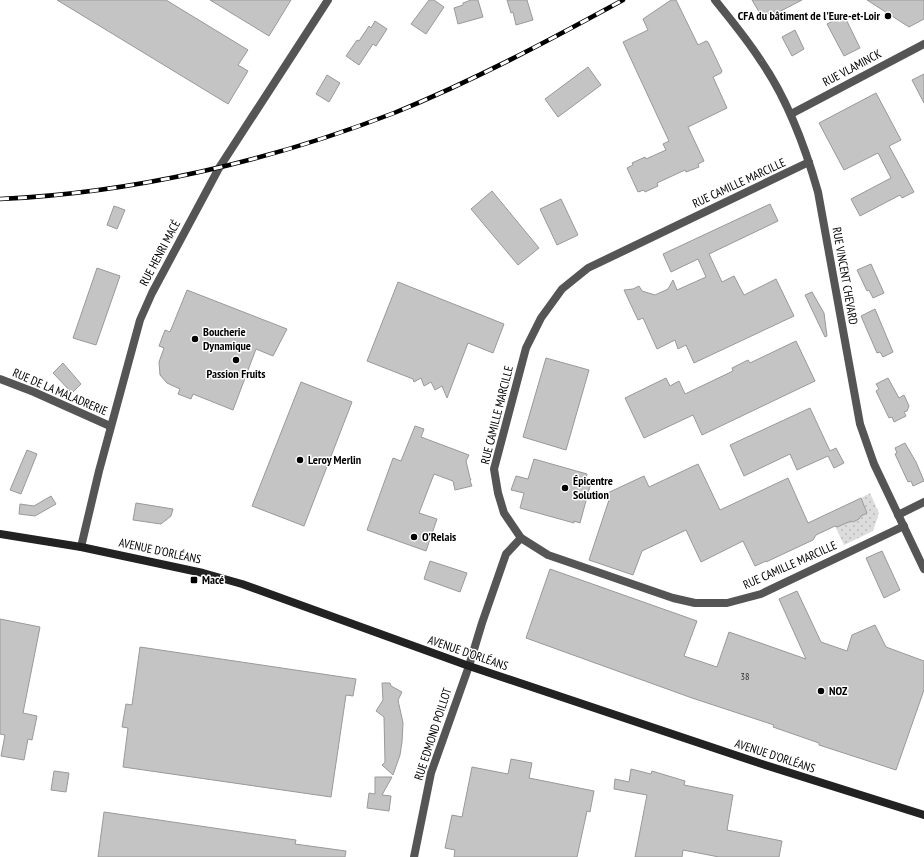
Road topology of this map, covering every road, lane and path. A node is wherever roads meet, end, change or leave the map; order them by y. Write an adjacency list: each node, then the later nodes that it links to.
1 (328, 0): 7 (street, RUE HENRI MACÉ)
2 (715, 0): 4 (street, RUE VINCENT CHEVARD)
3 (924, 44): 4 (street, RUE VLAMINCK)
4 (790, 114): 5 (street, RUE VINCENT CHEVARD)
5 (810, 162): 9 (street, RUE VINCENT CHEVARD); 12 (street, RUE CAMILLE MARCILLE)
6 (0, 379): 7 (street, RUE DE LA MALADRERIE)
7 (110, 426): 13 (street, RUE HENRI MACÉ)
8 (924, 502): 9 (street)
9 (898, 515): 10 (street, RUE VINCENT CHEVARD)
10 (904, 526): 12 (street, RUE CAMILLE MARCILLE); 14 (street, RUE VINCENT CHEVARD)
11 (0, 534): 13 (main road, AVENUE D'ORLÉANS)
12 (520, 538): 15 (street, RUE EDMOND POILLOT)
13 (81, 546): 15 (main road, AVENUE D'ORLÉANS)
14 (924, 569)
15 (469, 666): 16 (main road, AVENUE D'ORLÉANS); 17 (street, RUE EDMOND POILLOT)
16 (924, 815)
17 (414, 857)

